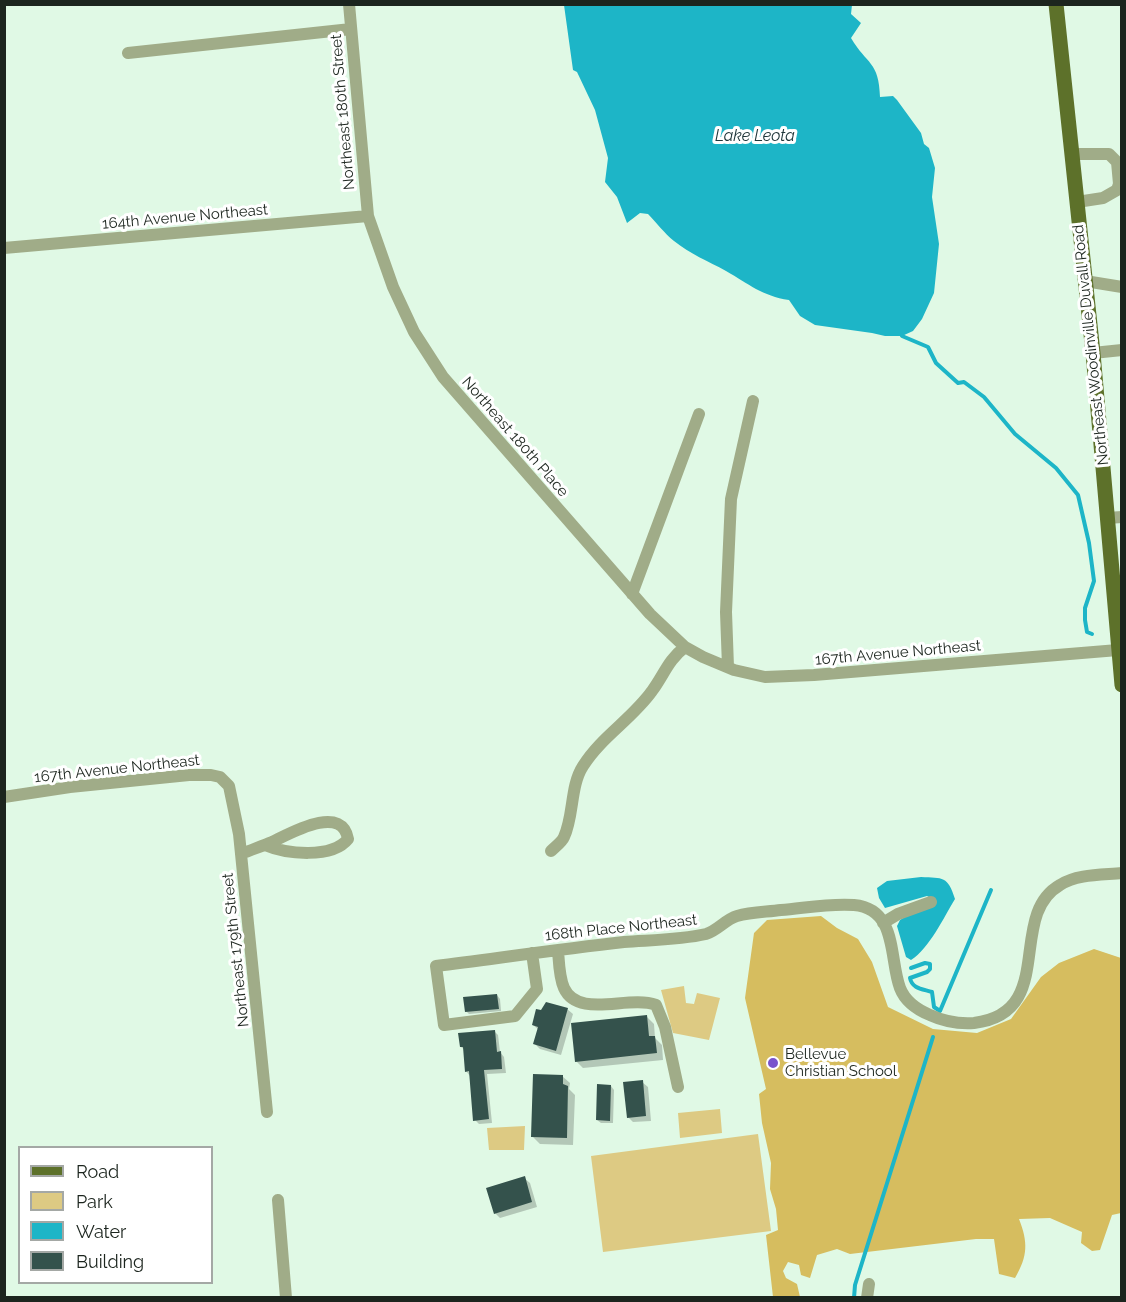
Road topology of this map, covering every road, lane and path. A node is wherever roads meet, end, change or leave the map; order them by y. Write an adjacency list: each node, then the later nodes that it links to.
1 (349, 4): 3 (street, Northeast 180th Street)
2 (1056, 4): 5 (main road, Northeast Woodinville Duvall Road)
3 (351, 29): 4 (street); 7 (street, Northeast 180th Street)
4 (128, 53)
5 (1072, 154): 6 (main road, Northeast Woodinville Duvall Road); 6 (street)
6 (1077, 202): 9 (main road, Northeast Woodinville Duvall Road)
7 (368, 216): 8 (street, 164th Avenue Northeast); 16 (street, Northeast 180th Place)
8 (4, 248)
9 (1085, 281): 10 (street); 12 (main road, Northeast Woodinville Duvall Road)
10 (1122, 287)
11 (1122, 350): 12 (street)
12 (1093, 353): 15 (main road, Northeast Woodinville Duvall Road)
13 (753, 401): 20 (street)
14 (699, 414): 16 (street)
15 (1114, 518): 17 (main road, Northeast Woodinville Duvall Road)
16 (632, 594): 18 (street, Northeast 180th Place)
17 (1118, 603): 19 (main road, Northeast Woodinville Duvall Road)
18 (685, 647): 20 (street, 167th Avenue Northeast); 25 (street)
19 (1118, 650): 20 (street, 167th Avenue Northeast); 21 (main road, Northeast Woodinville Duvall Road)
20 (728, 667)
21 (1122, 685)
22 (229, 786): 23 (street, 167th Avenue Northeast); 26 (street, Northeast 179th Street)
23 (4, 797)
24 (265, 845): 24 (street); 26 (street)
25 (551, 851)
26 (241, 854): 33 (street, Northeast 179th Street)
27 (1122, 873): 29 (street)
28 (931, 902): 29 (street)
29 (884, 923): 30 (street, 168th Place Northeast)
30 (558, 950): 31 (street, 168th Place Northeast); 32 (street)
31 (532, 953): 31 (street, 168th Place Northeast)
32 (678, 1087)
33 (267, 1113)
34 (278, 1200): 36 (street)
35 (869, 1284): 37 (street)
36 (286, 1298)
37 (867, 1298)

